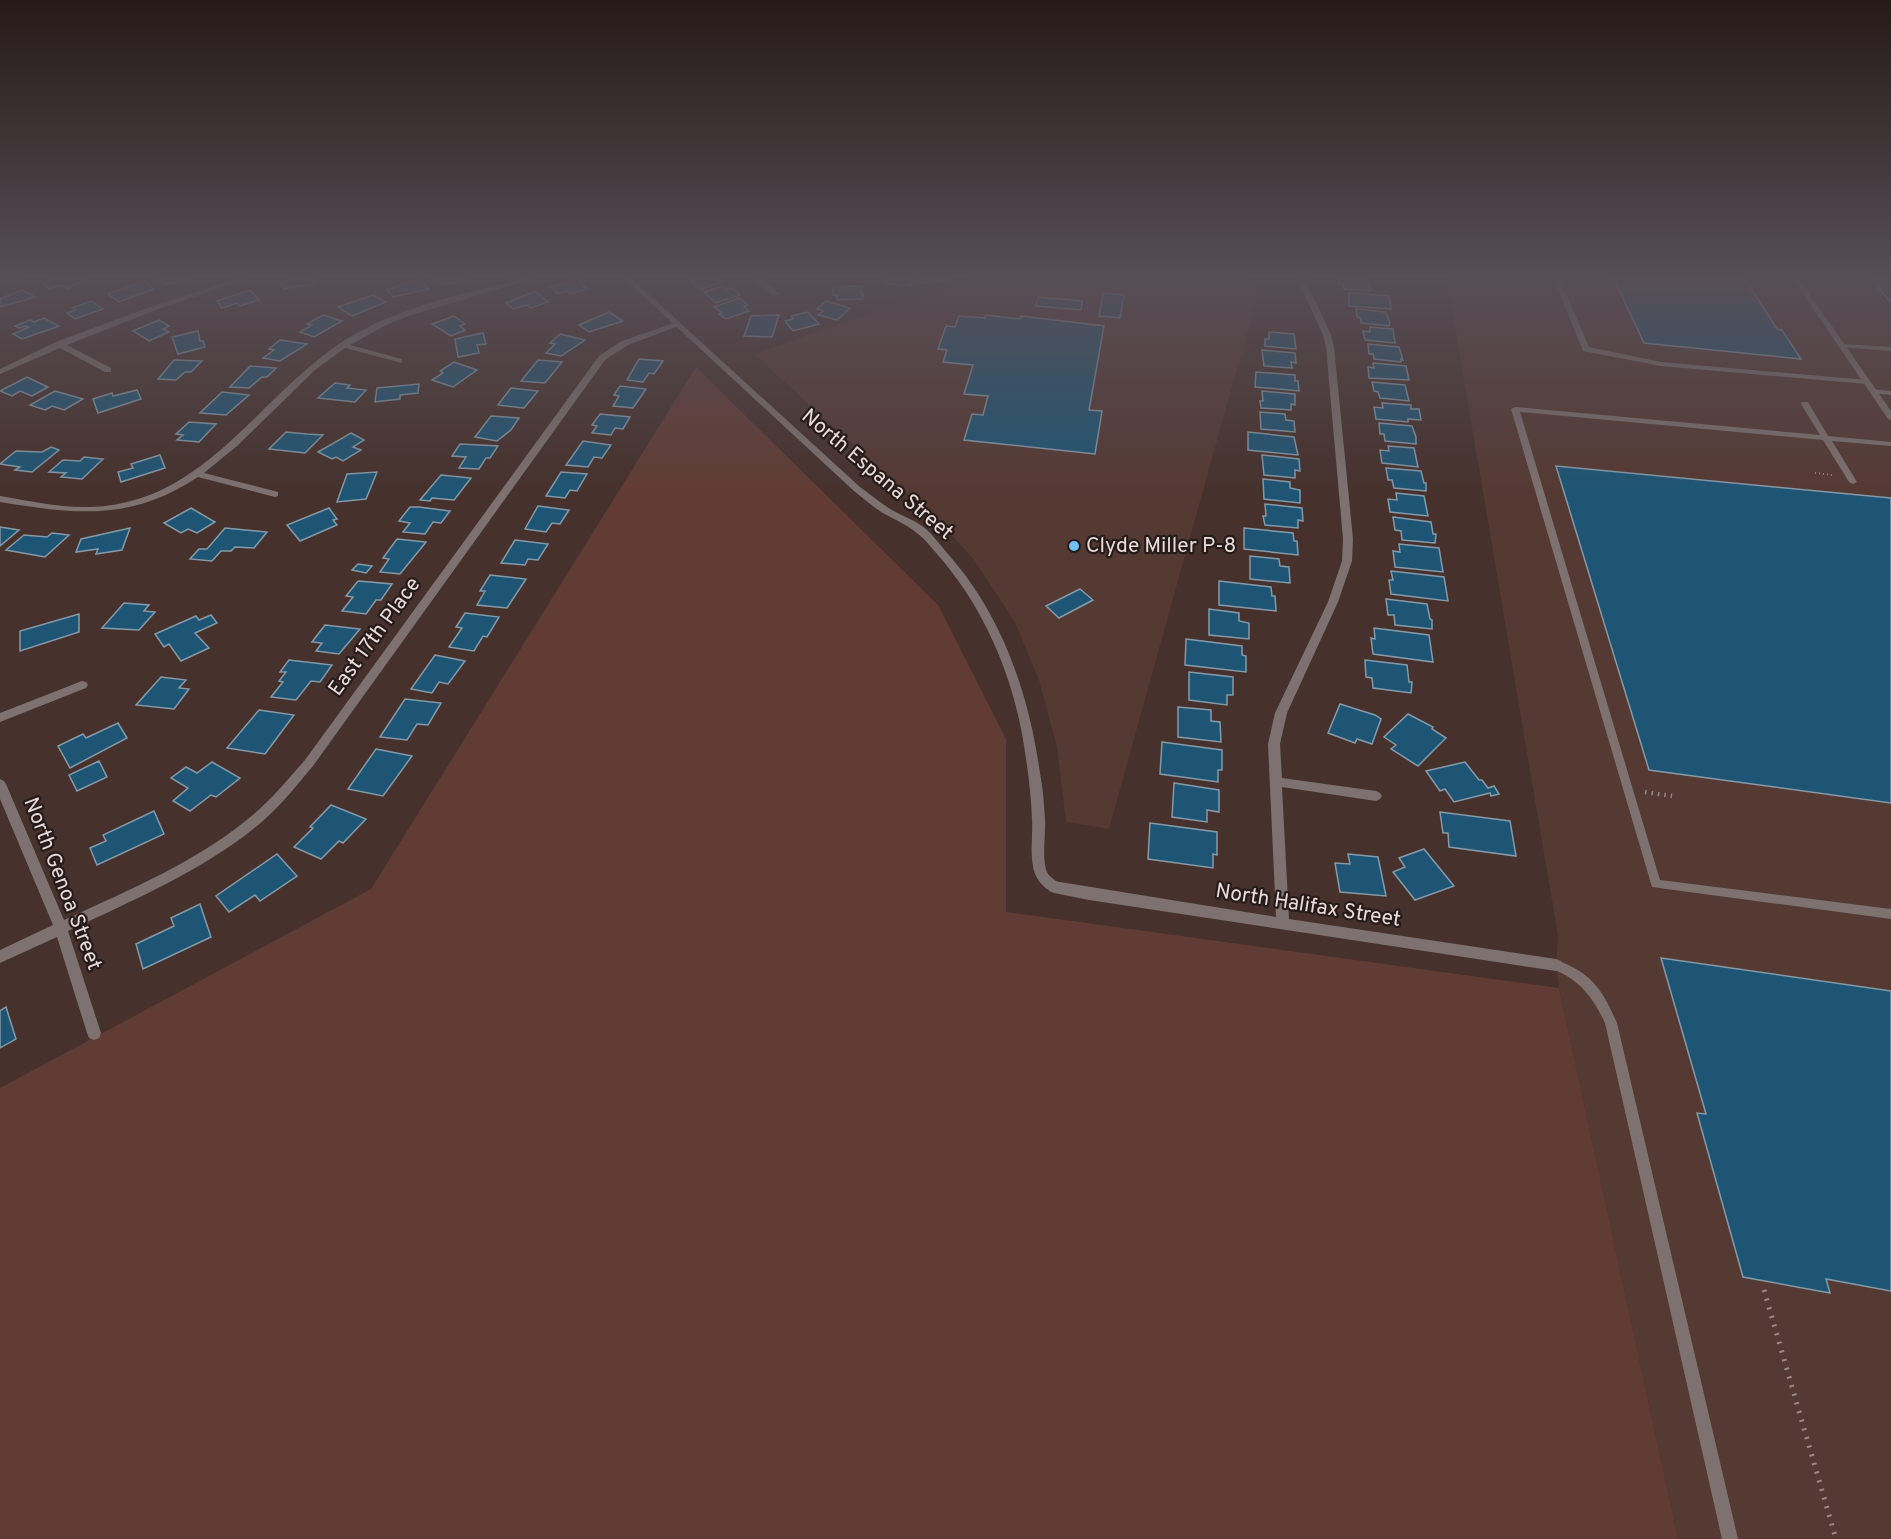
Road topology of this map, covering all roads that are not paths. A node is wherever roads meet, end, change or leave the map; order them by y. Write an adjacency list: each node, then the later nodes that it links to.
1 (45, 351): 12 (street)
2 (72, 351): 11 (street)
3 (336, 351): 20 (street)
4 (363, 351): 10 (street)
5 (613, 351): 32 (street, East 17th Place)
6 (705, 351): 29 (street, North Espana Street)
7 (1330, 351): 26 (street)
8 (1595, 351): 13 (lane)
9 (1846, 351): 13 (street)
10 (399, 361)
11 (108, 370)
12 (0, 372)
13 (1867, 382): 14 (street)
14 (1874, 392): 15 (lane); 17 (street)
15 (1891, 393)
16 (1805, 404): 18 (lane)
17 (1891, 417)
18 (1825, 438): 19 (lane); 21 (lane); 30 (lane)
19 (1891, 444)
20 (199, 475): 22 (street); 23 (street)
21 (1852, 482)
22 (275, 494)
23 (0, 499)
24 (82, 685): 25 (street)
25 (0, 718)
26 (1278, 782): 28 (street); 31 (street)
27 (0, 784): 32 (street, North Genoa Street)
28 (1376, 796)
29 (1054, 887): 31 (street, North Halifax Street)
30 (1891, 914)
31 (1283, 923): 34 (street, North Halifax Street)
32 (60, 926): 33 (street, East 17th Place); 35 (street, North Genoa Street)
33 (0, 957)
34 (1556, 965): 36 (lane)
35 (94, 1033)
36 (1730, 1539)

